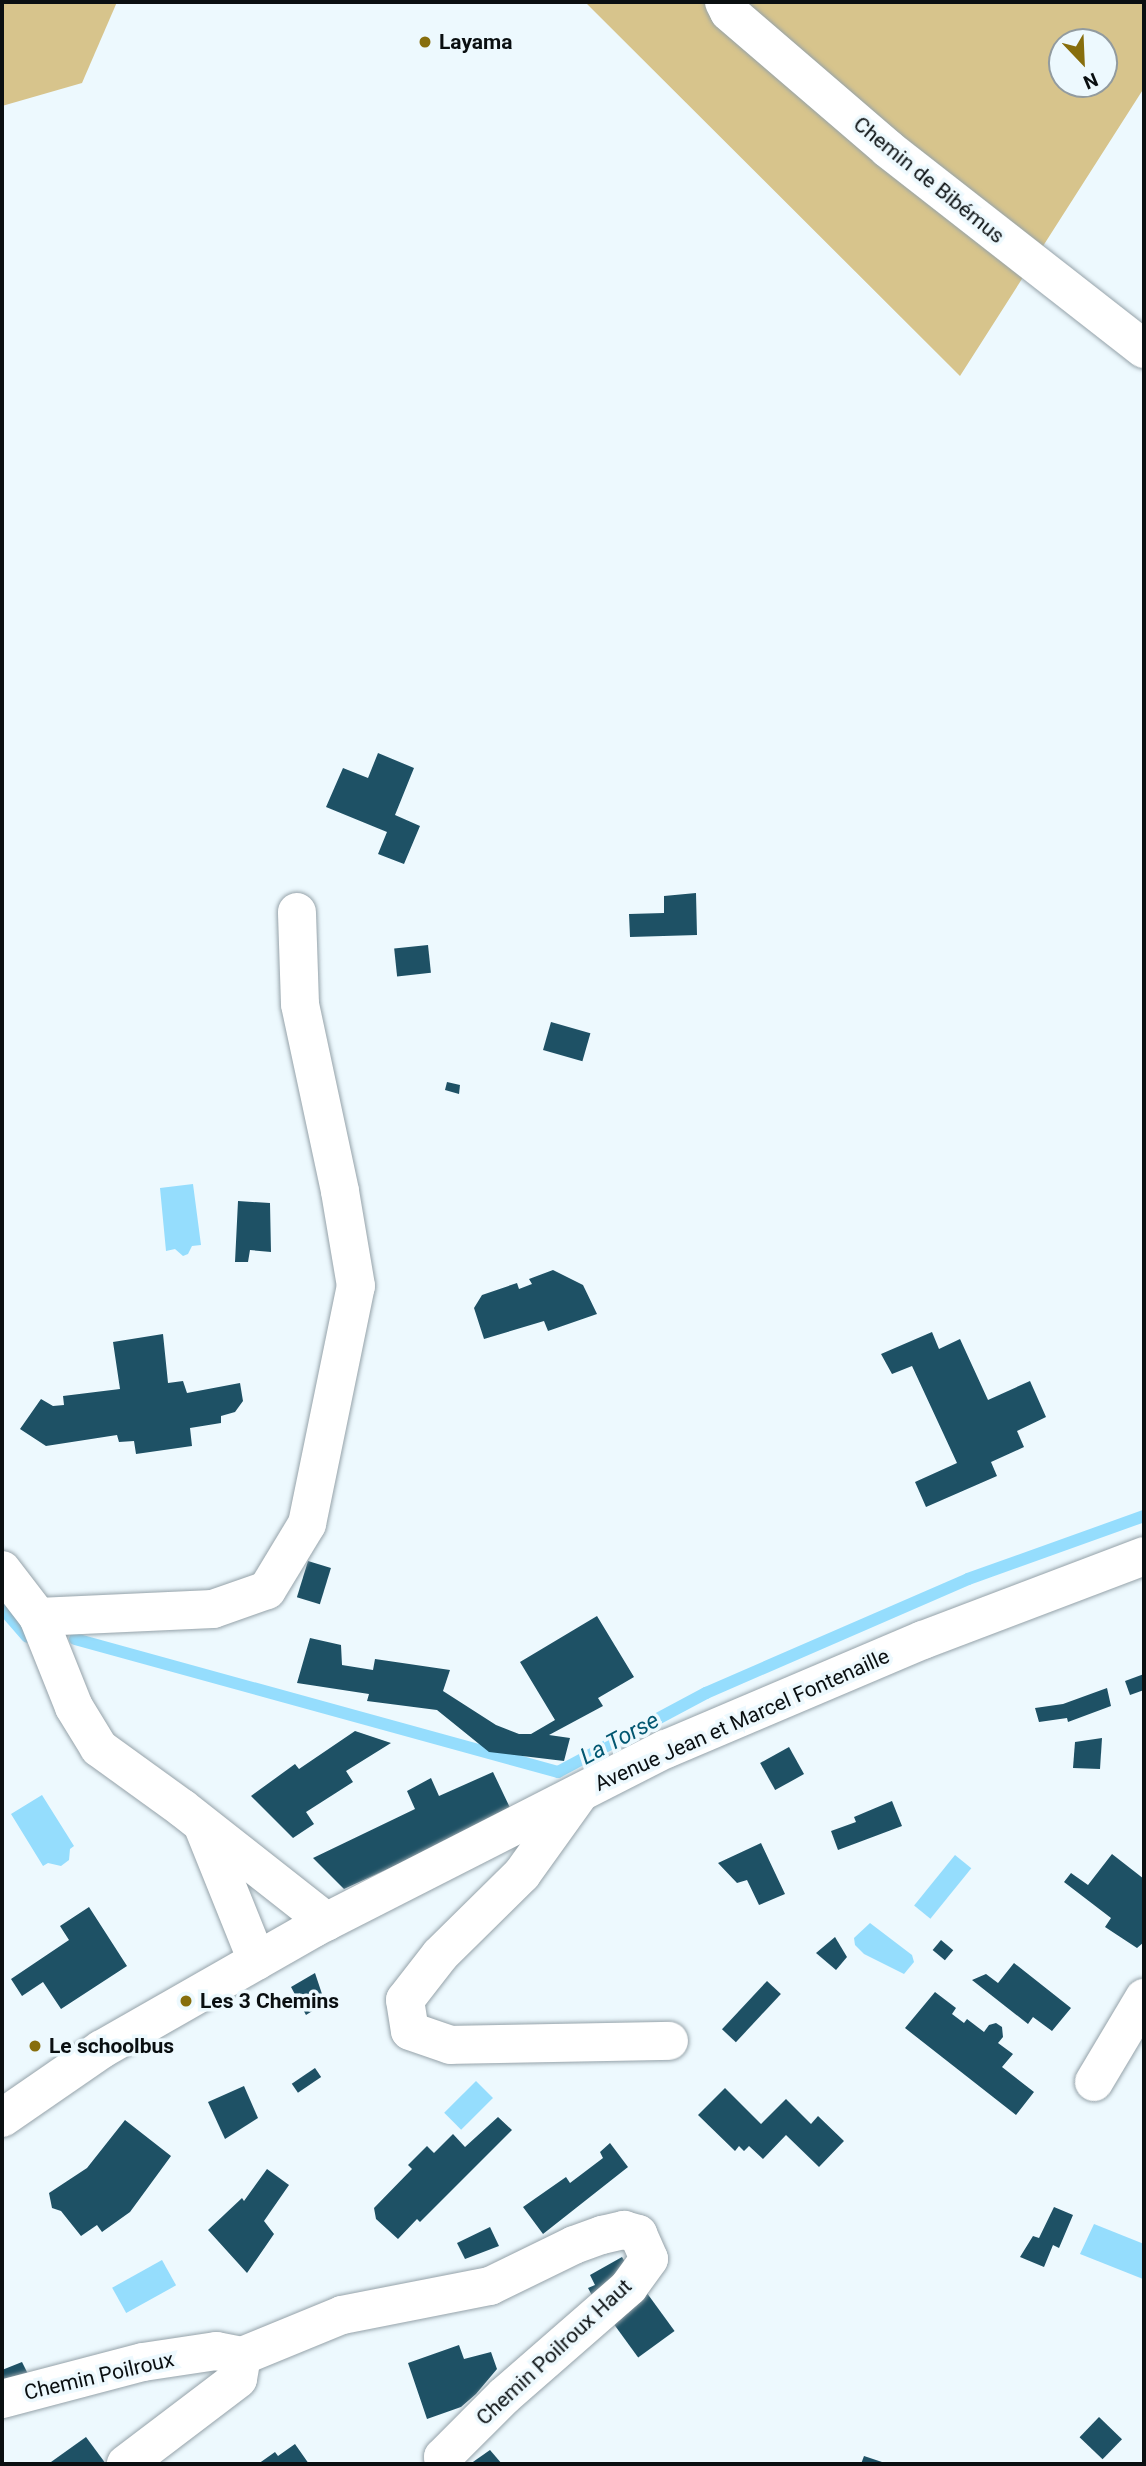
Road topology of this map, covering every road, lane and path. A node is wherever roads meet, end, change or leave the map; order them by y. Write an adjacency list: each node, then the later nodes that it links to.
1 (724, 2): 2 (street, Chemin de Bibémus)
2 (1144, 349)
3 (297, 912): 6 (street)
4 (1144, 1556): 7 (street, Avenue Jean et Marcel Fontenaille)
5 (2, 1570): 6 (street)
6 (38, 1617): 8 (street)
7 (580, 1793): 9 (street, Avenue Jean et Marcel Fontenaille); 12 (street)
8 (203, 1827): 9 (street); 10 (street)
9 (321, 1925): 10 (street, Avenue Jean et Marcel Fontenaille)
10 (257, 1961): 14 (street, Avenue Jean et Marcel Fontenaille)
11 (1144, 1998): 13 (street)
12 (669, 2041)
13 (1094, 2081)
14 (2, 2118)
15 (242, 2356): 16 (street, Chemin Poilroux); 17 (street); 18 (street, Chemin Poilroux Haut)
16 (2, 2399)
17 (125, 2464)
18 (444, 2464)

